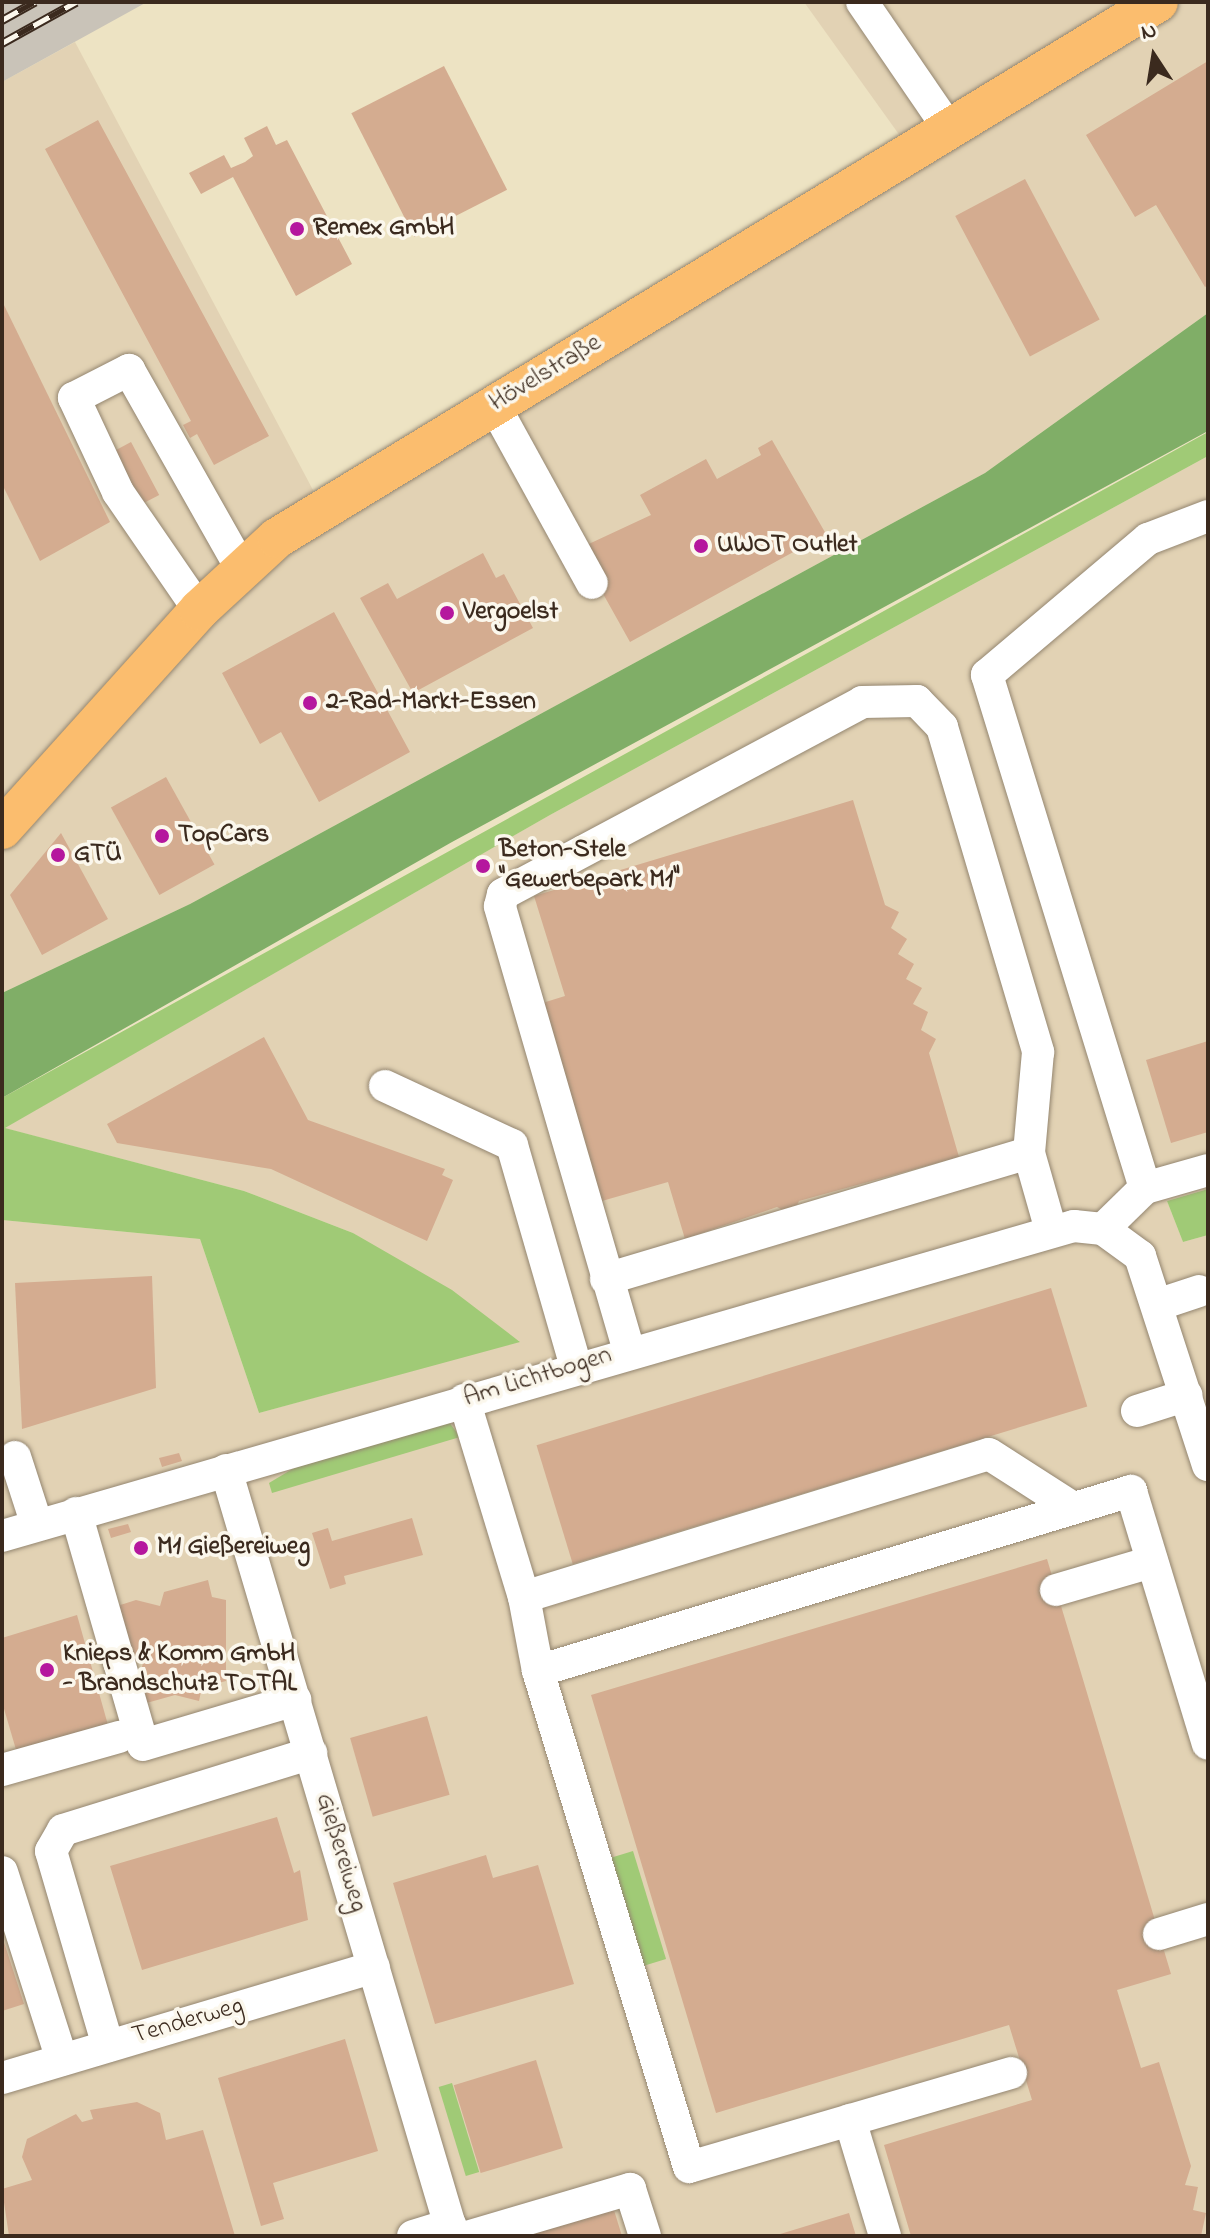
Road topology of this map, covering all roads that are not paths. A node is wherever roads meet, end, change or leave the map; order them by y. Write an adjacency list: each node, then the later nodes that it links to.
1 (862, 2): 3 (street)
2 (1158, 2): 3 (main road, Hövelstraße)
3 (949, 129): 4 (main road, Hövelstraße)
4 (494, 405): 6 (main road, Hövelstraße); 7 (street)
5 (1208, 516): 13 (street)
6 (241, 568): 8 (main road, Hövelstraße); 8 (street)
7 (592, 583)
8 (199, 610): 9 (main road, Hövelstraße)
9 (2, 829)
10 (385, 1086): 19 (street)
11 (1029, 1153): 14 (street); 15 (street); 15 (street)
12 (1208, 1170): 13 (street)
13 (1145, 1188): 14 (street)
14 (1076, 1228): 17 (street); 18 (street, Am Lichtbogen)
15 (606, 1279): 18 (street)
16 (1199, 1291): 17 (street)
17 (1160, 1304): 20 (street)
18 (629, 1351): 19 (street, Am Lichtbogen)
19 (576, 1367): 21 (street, Am Lichtbogen)
20 (1187, 1395): 22 (street); 24 (street)
21 (464, 1400): 25 (street, Am Lichtbogen); 32 (street)
22 (1137, 1411)
23 (15, 1457): 28 (street)
24 (1208, 1465)
25 (226, 1470): 27 (street, Am Lichtbogen); 34 (street, Gießereiweg)
26 (1073, 1508): 30 (street); 32 (street); 33 (street)
27 (76, 1513): 28 (street, Am Lichtbogen); 34 (street)
28 (37, 1525): 29 (street, Am Lichtbogen)
29 (2, 1536)
30 (1152, 1562): 31 (street); 36 (street)
31 (1056, 1590)
32 (524, 1597): 33 (street)
33 (538, 1671): 47 (street)
34 (295, 1700): 37 (street, Gießereiweg)
35 (119, 1737): 38 (street)
36 (1208, 1744)
37 (311, 1753): 42 (street, Gießereiweg); 43 (street)
38 (2, 1770)
39 (2, 1872): 44 (street)
40 (1208, 1919): 41 (street)
41 (1159, 1934)
42 (374, 1967): 43 (street, Tenderweg); 48 (street, Gießereiweg)
43 (108, 2046): 44 (street, Tenderweg)
44 (62, 2060): 46 (street, Tenderweg)
45 (1011, 2073): 47 (street)
46 (2, 2078)
47 (850, 2120): 51 (street)
48 (458, 2232): 49 (street); 50 (street)
49 (413, 2236)
50 (645, 2236)
51 (885, 2236)

